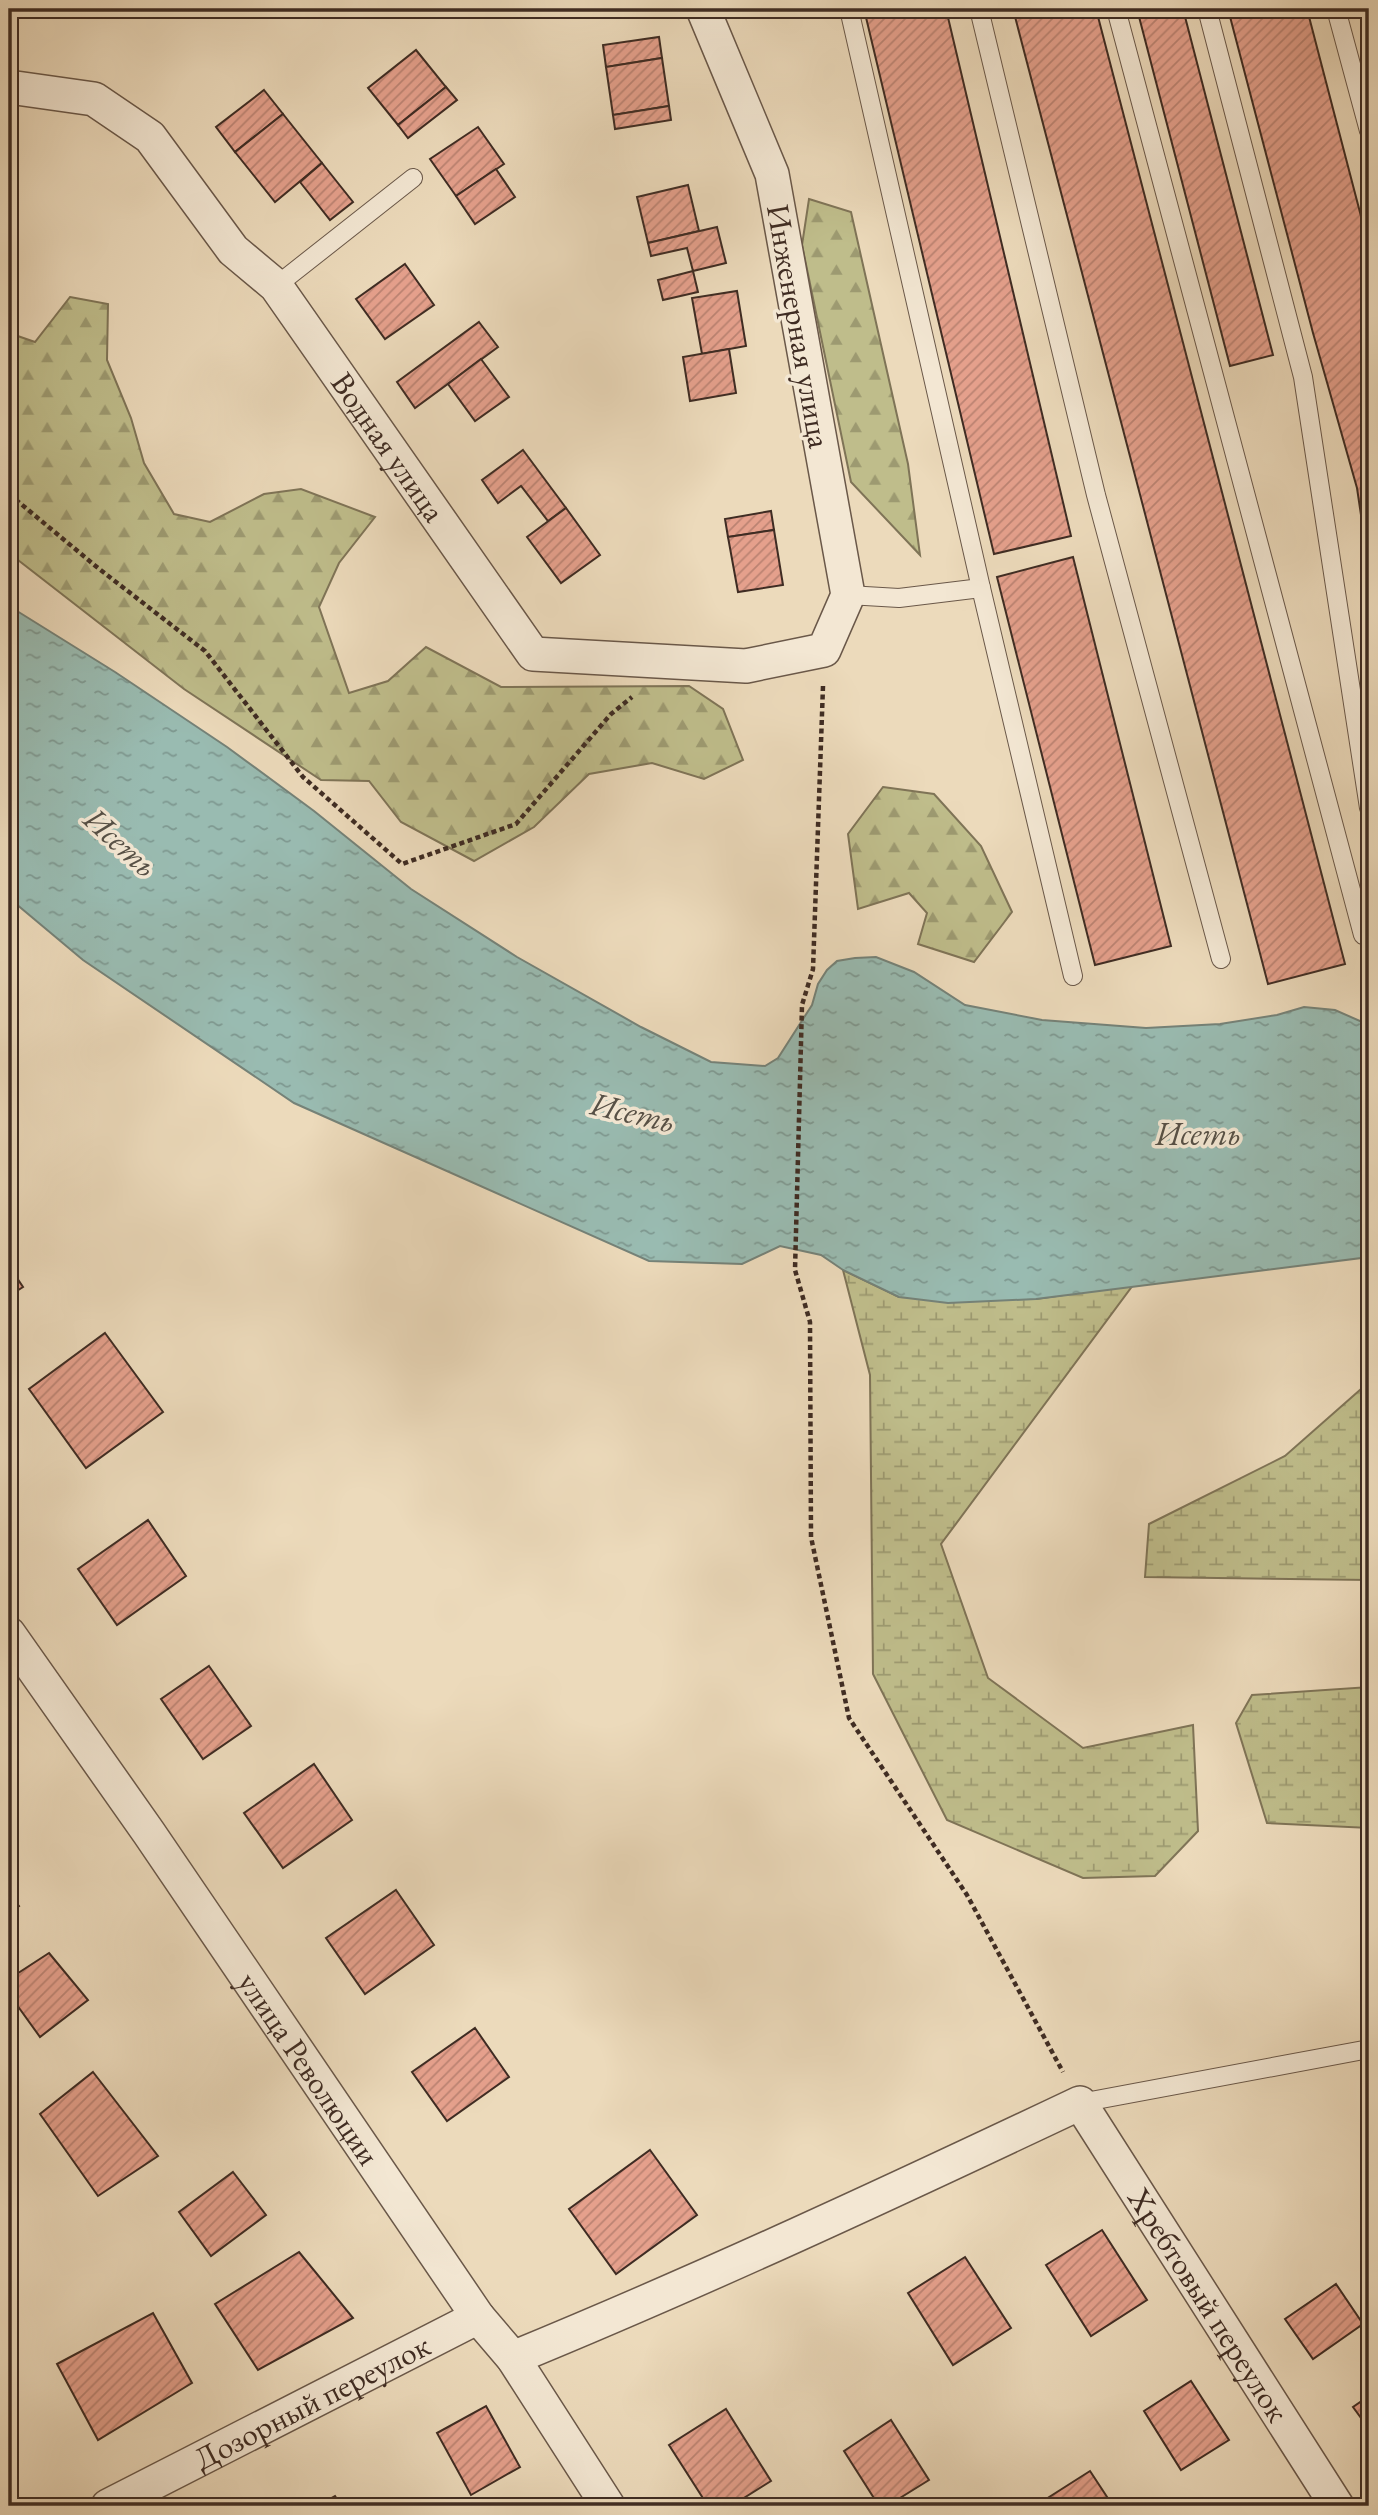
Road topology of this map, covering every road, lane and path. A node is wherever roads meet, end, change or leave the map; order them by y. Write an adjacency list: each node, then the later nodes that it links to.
1 (703, 9): 13 (street, Инженерная улица)
2 (849, 9): 12 (lane)
3 (979, 9): 18 (lane)
4 (1116, 9): 17 (lane)
5 (1207, 9): 16 (lane)
6 (1336, 9): 8 (lane)
7 (9, 87): 10 (street, Водная улица)
8 (1369, 131)
9 (413, 178): 10 (lane)
10 (276, 286): 15 (street, Водная улица)
11 (9, 494): 15 (path)
12 (981, 588): 13 (lane); 19 (lane)
13 (848, 595): 14 (street)
14 (824, 650): 15 (street, Водная улица); 22 (path)
15 (672, 662)
16 (1369, 808)
17 (1369, 928)
18 (1222, 959)
19 (1073, 976)
20 (9, 1634): 23 (street, улица Революции)
21 (1369, 2049): 22 (lane)
22 (1080, 2103): 24 (street); 27 (street, Хребтовый переулок)
23 (478, 2317): 24 (street, улица Революции); 25 (street, Дозорный переулок)
24 (513, 2358): 26 (street, улица Революции)
25 (108, 2506)
26 (608, 2506)
27 (1337, 2506)

